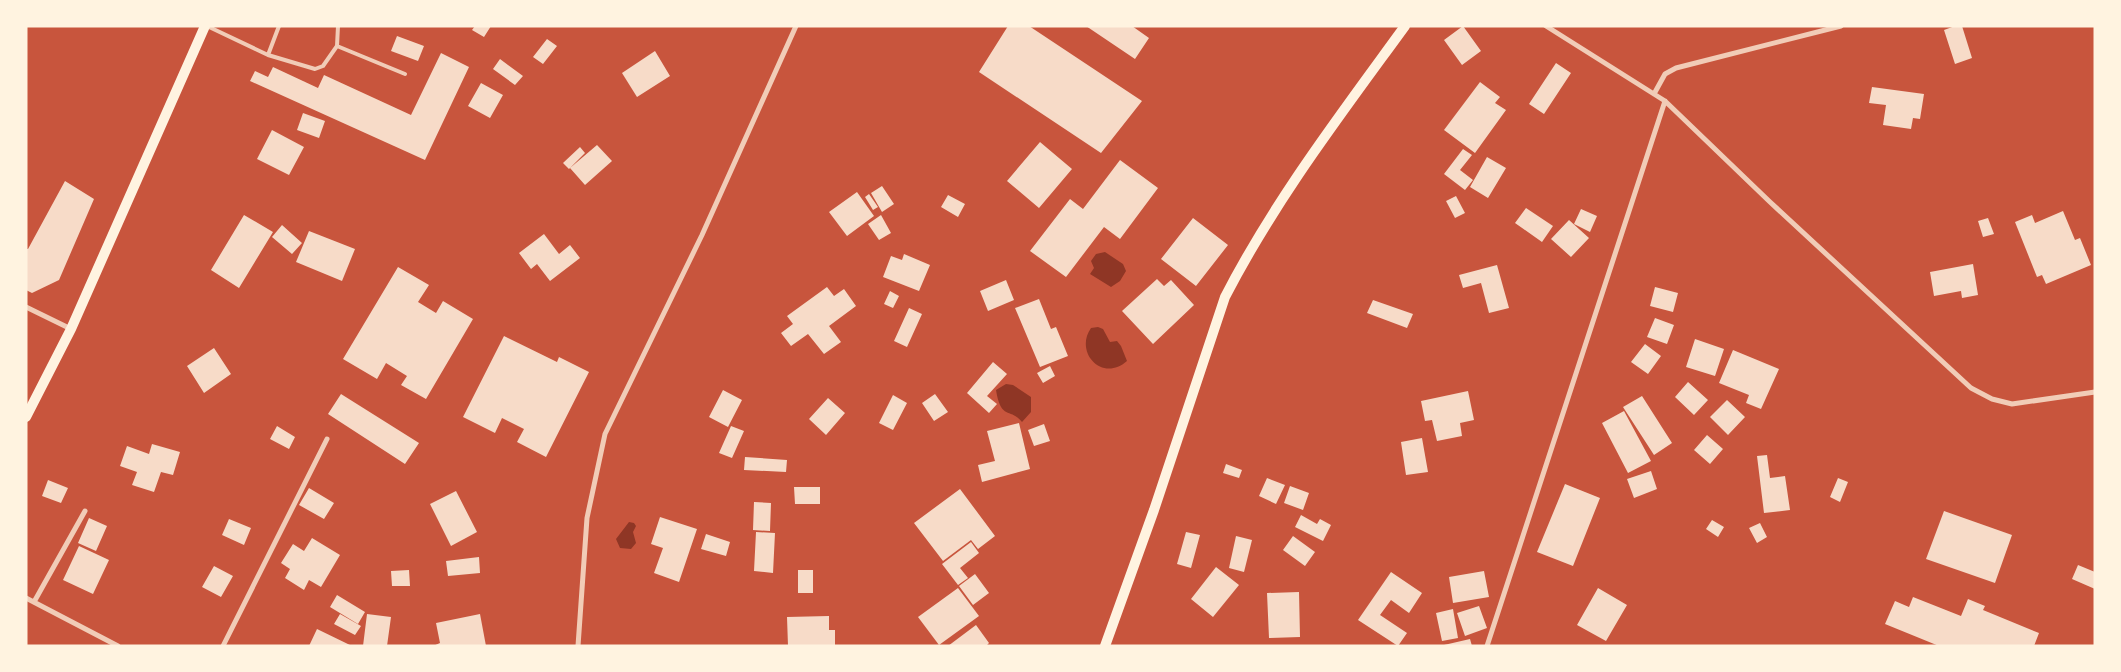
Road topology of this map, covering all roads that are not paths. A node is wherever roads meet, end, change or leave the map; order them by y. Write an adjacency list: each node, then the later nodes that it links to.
1 (206, 26): 9 (lane); 14 (main road)
2 (279, 26): 9 (lane)
3 (338, 26): 8 (lane)
4 (796, 26): 23 (street)
5 (1405, 26): 24 (main road)
6 (1546, 26): 11 (street)
7 (1841, 26): 11 (street)
8 (337, 46): 9 (lane); 10 (lane)
9 (268, 54)
10 (405, 74)
11 (1654, 94): 12 (street)
12 (1664, 101): 15 (street); 25 (street)
13 (26, 308): 14 (street)
14 (71, 329): 16 (main road)
15 (2095, 392)
16 (26, 417)
17 (327, 439): 22 (street)
18 (85, 510): 20 (street)
19 (26, 598): 20 (street)
20 (34, 602): 21 (street)
21 (118, 646)
22 (223, 646)
23 (578, 646)
24 (1105, 646)
25 (1487, 646)

